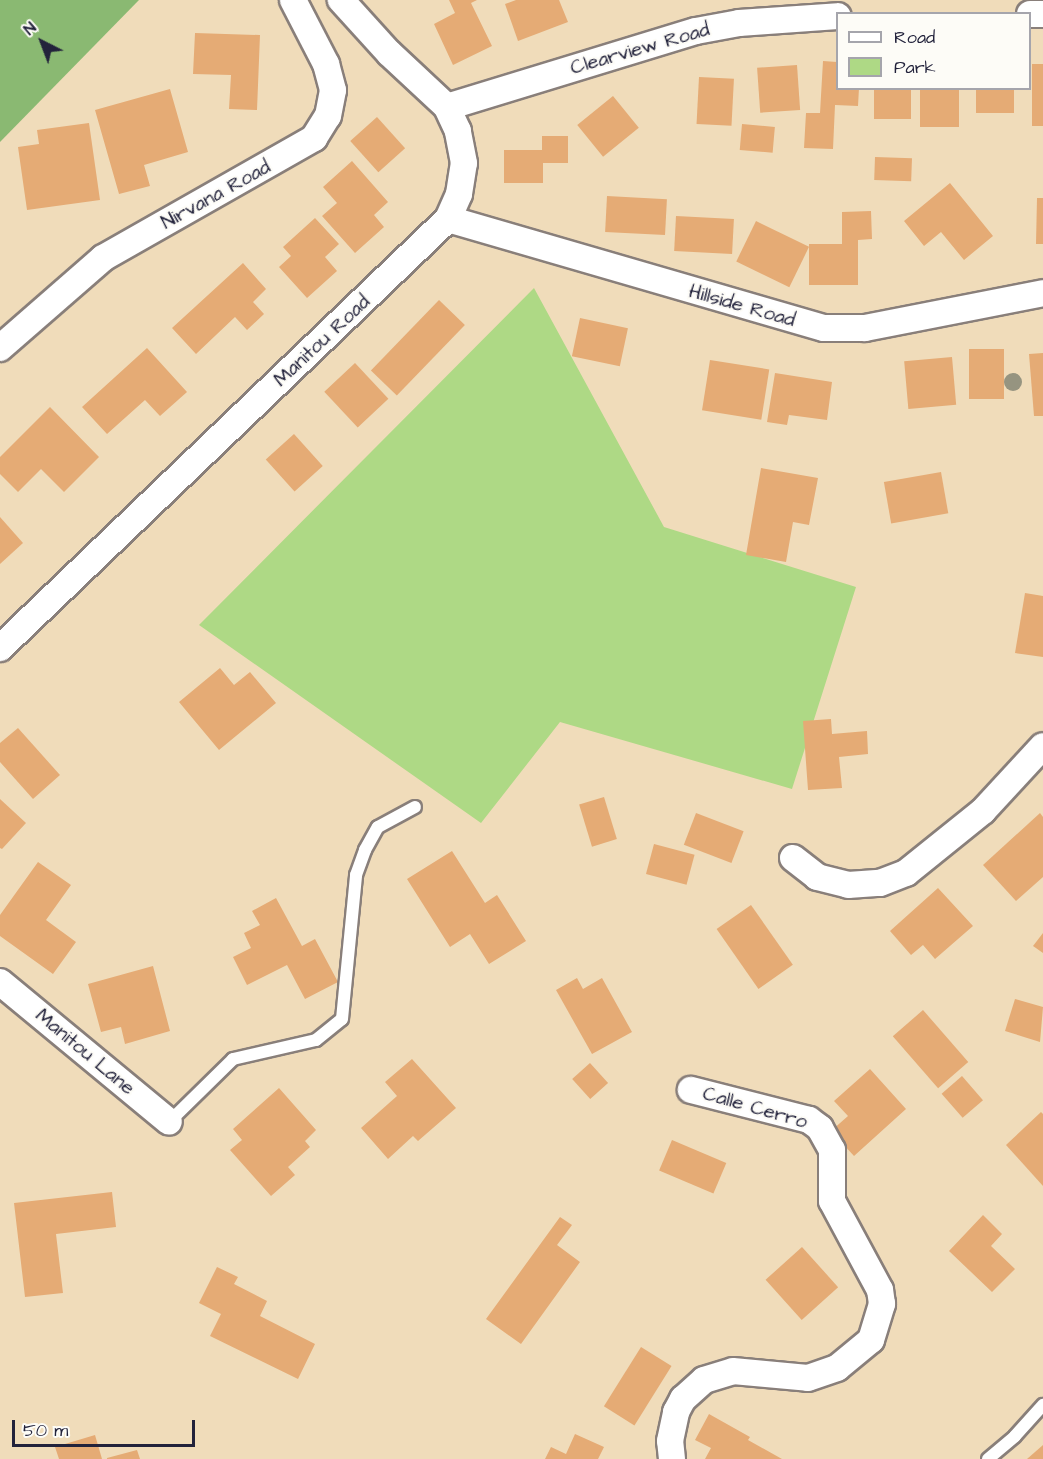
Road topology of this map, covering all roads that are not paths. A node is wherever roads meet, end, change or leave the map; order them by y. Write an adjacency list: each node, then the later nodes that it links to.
1 (293, 0): 7 (street, Nirvana Road)
2 (341, 0): 4 (street, Manitou Road)
3 (836, 16): 4 (street, Clearview Road)
4 (447, 107): 5 (street, Manitou Road)
5 (448, 219): 6 (street, Hillside Road); 8 (street, Manitou Road)
6 (1043, 293)
7 (0, 348)
8 (0, 648)
9 (1043, 746): 11 (street)
10 (415, 807): 14 (lane)
11 (794, 858)
12 (0, 982): 14 (street, Manitou Lane)
13 (691, 1090): 16 (street, Calle Cerro)
14 (169, 1122)
15 (1043, 1405): 17 (lane)
16 (672, 1459)
17 (988, 1459)

